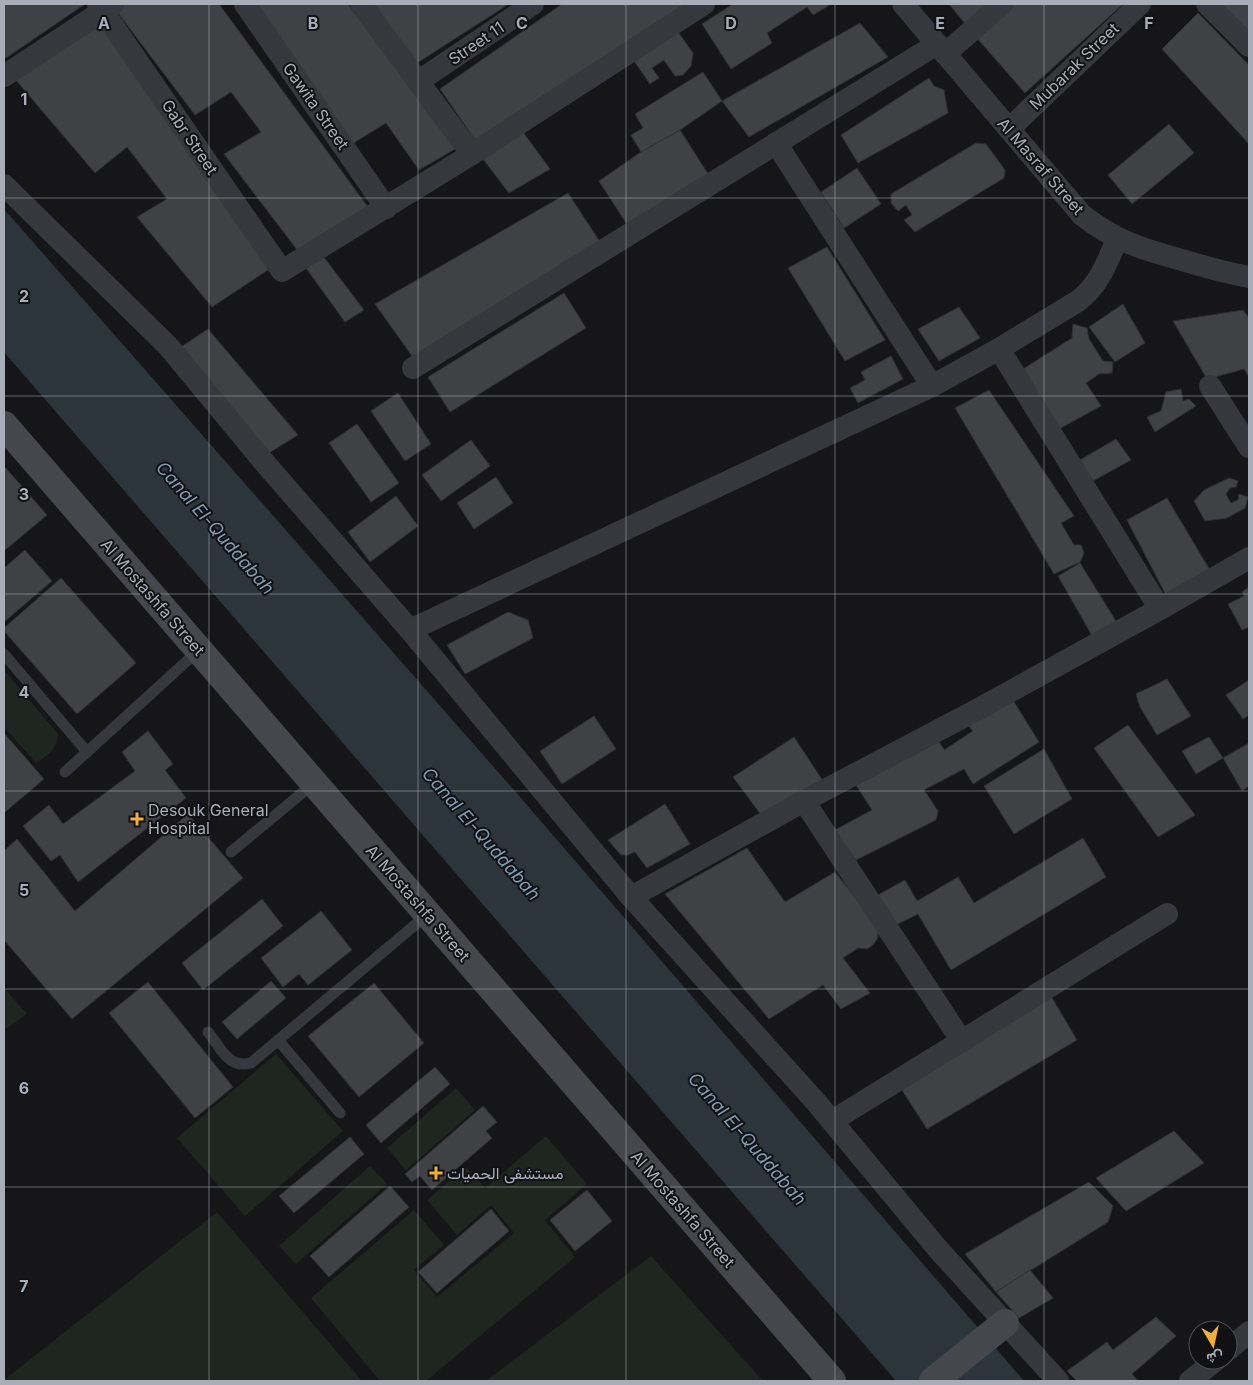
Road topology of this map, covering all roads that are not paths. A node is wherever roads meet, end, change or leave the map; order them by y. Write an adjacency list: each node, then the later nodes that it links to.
1 (245, 4): 18 (street, Gawita Street)
2 (362, 4): 13 (street)
3 (533, 4): 13 (street, Street 11)
4 (704, 4): 16 (street)
5 (903, 4): 11 (street, Al Masraf Street)
6 (1002, 4): 11 (street)
7 (1140, 4): 14 (street, Mubarak Street)
8 (1207, 4): 10 (street)
9 (105, 6): 12 (street); 18 (street, Gabr Street)
10 (1249, 46)
11 (941, 49): 14 (street, Al Masraf Street); 15 (street)
12 (4, 76)
13 (419, 81): 16 (street)
14 (1008, 129): 19 (street, Al Masraf Street)
15 (776, 143): 22 (street); 23 (street)
16 (472, 154): 18 (street)
17 (4, 185): 29 (street)
18 (386, 208)
19 (1118, 239): 20 (street, Al Masraf Street); 21 (street)
20 (1249, 277)
21 (999, 349): 23 (street); 28 (street)
22 (413, 368)
23 (932, 386): 29 (street)
24 (1210, 386): 26 (street)
25 (7, 434): 30 (main road, Al Mostashfa Street)
26 (1249, 447)
27 (1249, 558): 28 (street)
28 (1160, 609): 35 (street)
29 (410, 630): 37 (street)
30 (199, 650): 32 (lane); 34 (main road, Al Mostashfa Street)
31 (4, 654): 32 (lane)
32 (87, 752): 33 (lane)
33 (66, 772)
34 (314, 782): 36 (lane); 38 (main road, Al Mostashfa Street)
35 (804, 800): 37 (street); 42 (street)
36 (231, 852)
37 (632, 897): 44 (street)
38 (428, 914): 41 (lane); 49 (main road, Al Mostashfa Street)
39 (1167, 914): 42 (street)
40 (208, 1032): 41 (lane)
41 (278, 1040): 43 (lane)
42 (962, 1040): 44 (street)
43 (340, 1112)
44 (832, 1121): 45 (street)
45 (999, 1328): 50 (main road); 51 (street)
46 (1249, 1332): 47 (street)
47 (1238, 1341)
48 (1204, 1370): 52 (street)
49 (832, 1381)
50 (933, 1381)
51 (1058, 1381)
52 (1190, 1381)

